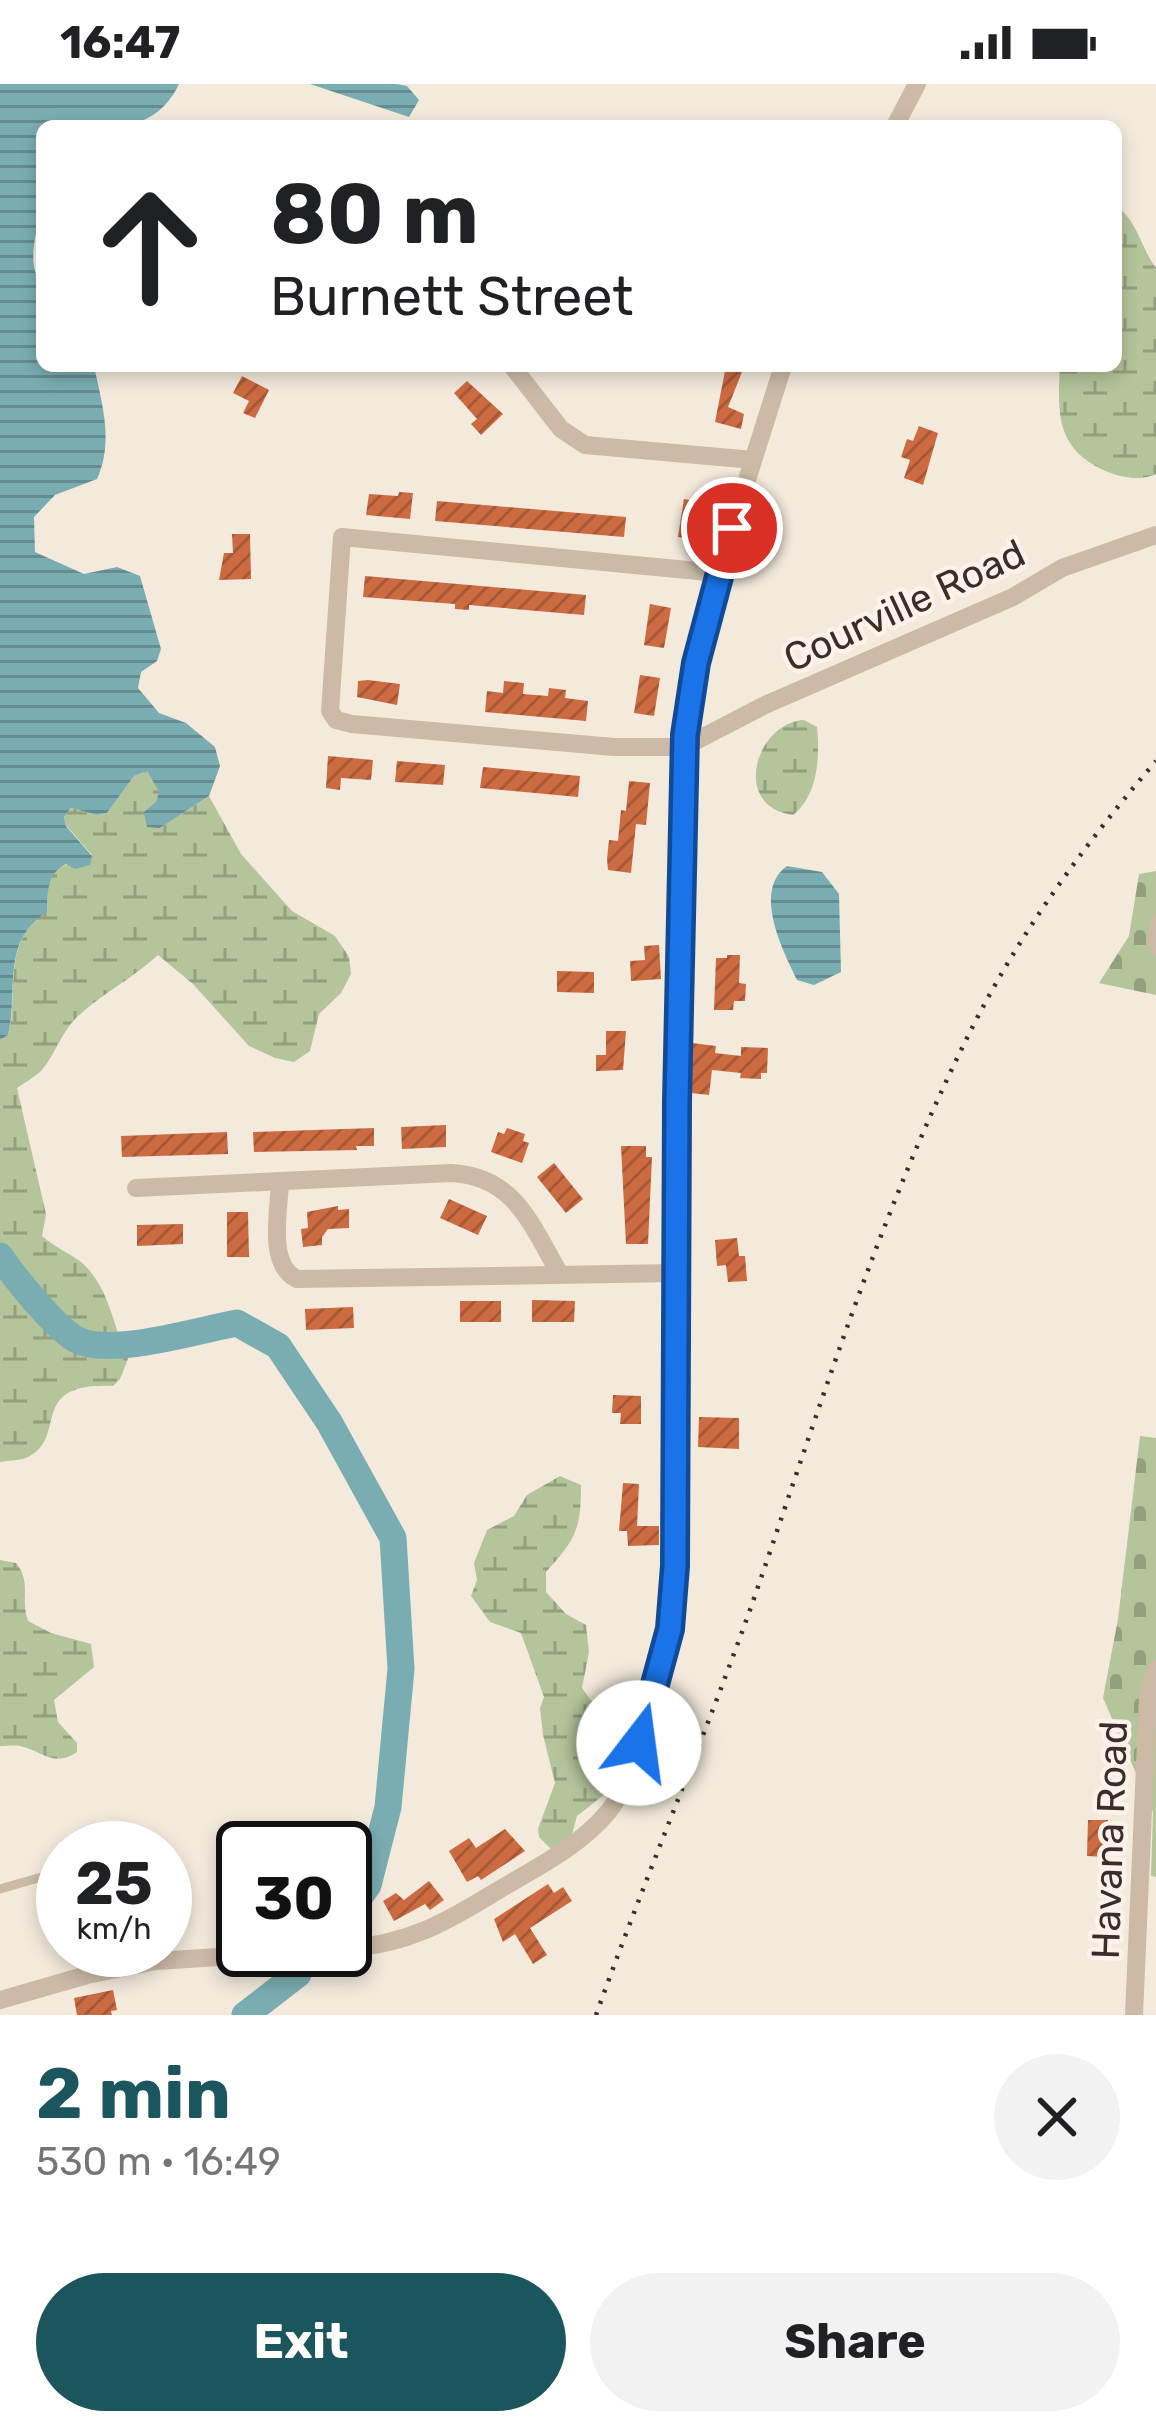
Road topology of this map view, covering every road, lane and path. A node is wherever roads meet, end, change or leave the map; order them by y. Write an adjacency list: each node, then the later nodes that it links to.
1 (917, 84): 2 (street)
2 (899, 120)
3 (517, 372): 5 (street)
4 (781, 372): 5 (street)
5 (754, 460): 7 (street)
6 (1156, 535): 8 (street, Courville Road)
7 (718, 573): 8 (street); 8 (street)
8 (685, 747): 14 (street)
9 (1156, 919): 10 (lane)
10 (1156, 952)
11 (280, 1182): 12 (street); 13 (street); 13 (street)
12 (136, 1188)
13 (560, 1274): 14 (street)
14 (676, 1274): 20 (street)
15 (1156, 1670): 16 (street, Havana Road)
16 (1153, 1692): 17 (street, Havana Road)
17 (1150, 1798): 23 (street, Havana Road)
18 (36, 1879): 19 (lane)
19 (0, 1889)
20 (372, 1945)
21 (72, 1977): 22 (street)
22 (0, 2000)
23 (1134, 2015)

